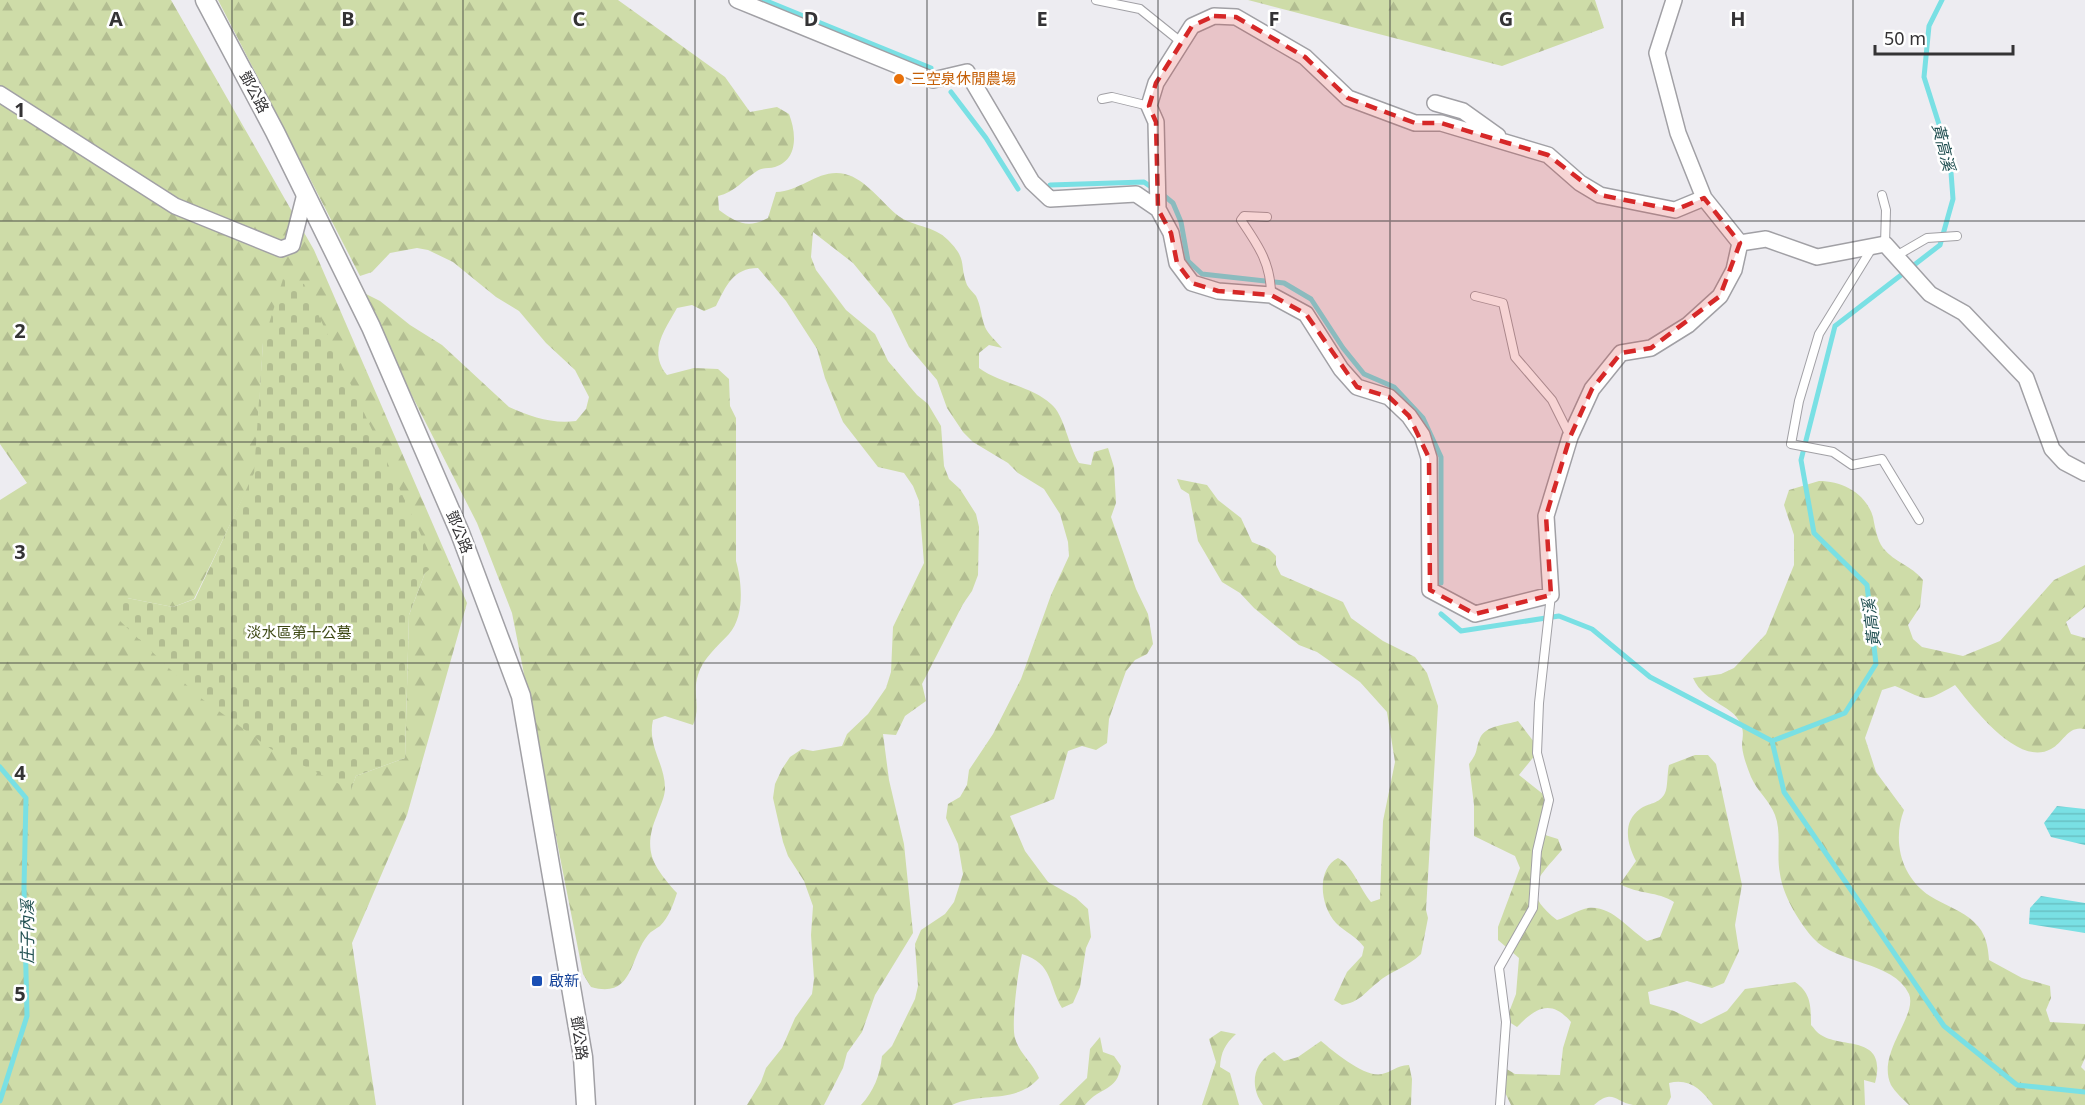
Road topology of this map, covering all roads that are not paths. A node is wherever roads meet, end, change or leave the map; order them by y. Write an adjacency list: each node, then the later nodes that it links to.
1 (205, 0): 11 (street, 鄧公路)
2 (737, 0): 14 (street)
3 (1096, 0): 5 (lane)
4 (1674, 0): 13 (street)
5 (1181, 42): 9 (street); 10 (street)
6 (0, 94): 11 (street)
7 (1102, 99): 9 (lane)
8 (1435, 103): 10 (street)
9 (1149, 106): 14 (street)
10 (1509, 144): 13 (street)
11 (305, 194): 26 (street, 鄧公路)
12 (1882, 195): 18 (lane)
13 (1704, 198): 17 (street)
14 (1158, 209): 20 (street)
15 (1267, 217): 20 (lane)
16 (1957, 236): 19 (lane)
17 (1740, 243): 18 (street); 22 (street)
18 (1878, 245): 19 (street); 24 (lane)
19 (1896, 256): 23 (street)
20 (1271, 295): 25 (street)
21 (1475, 296): 22 (lane)
22 (1570, 437): 25 (street)
23 (2085, 473)
24 (1919, 520)
25 (1551, 595): 27 (lane)
26 (586, 1105)
27 (1500, 1105)

